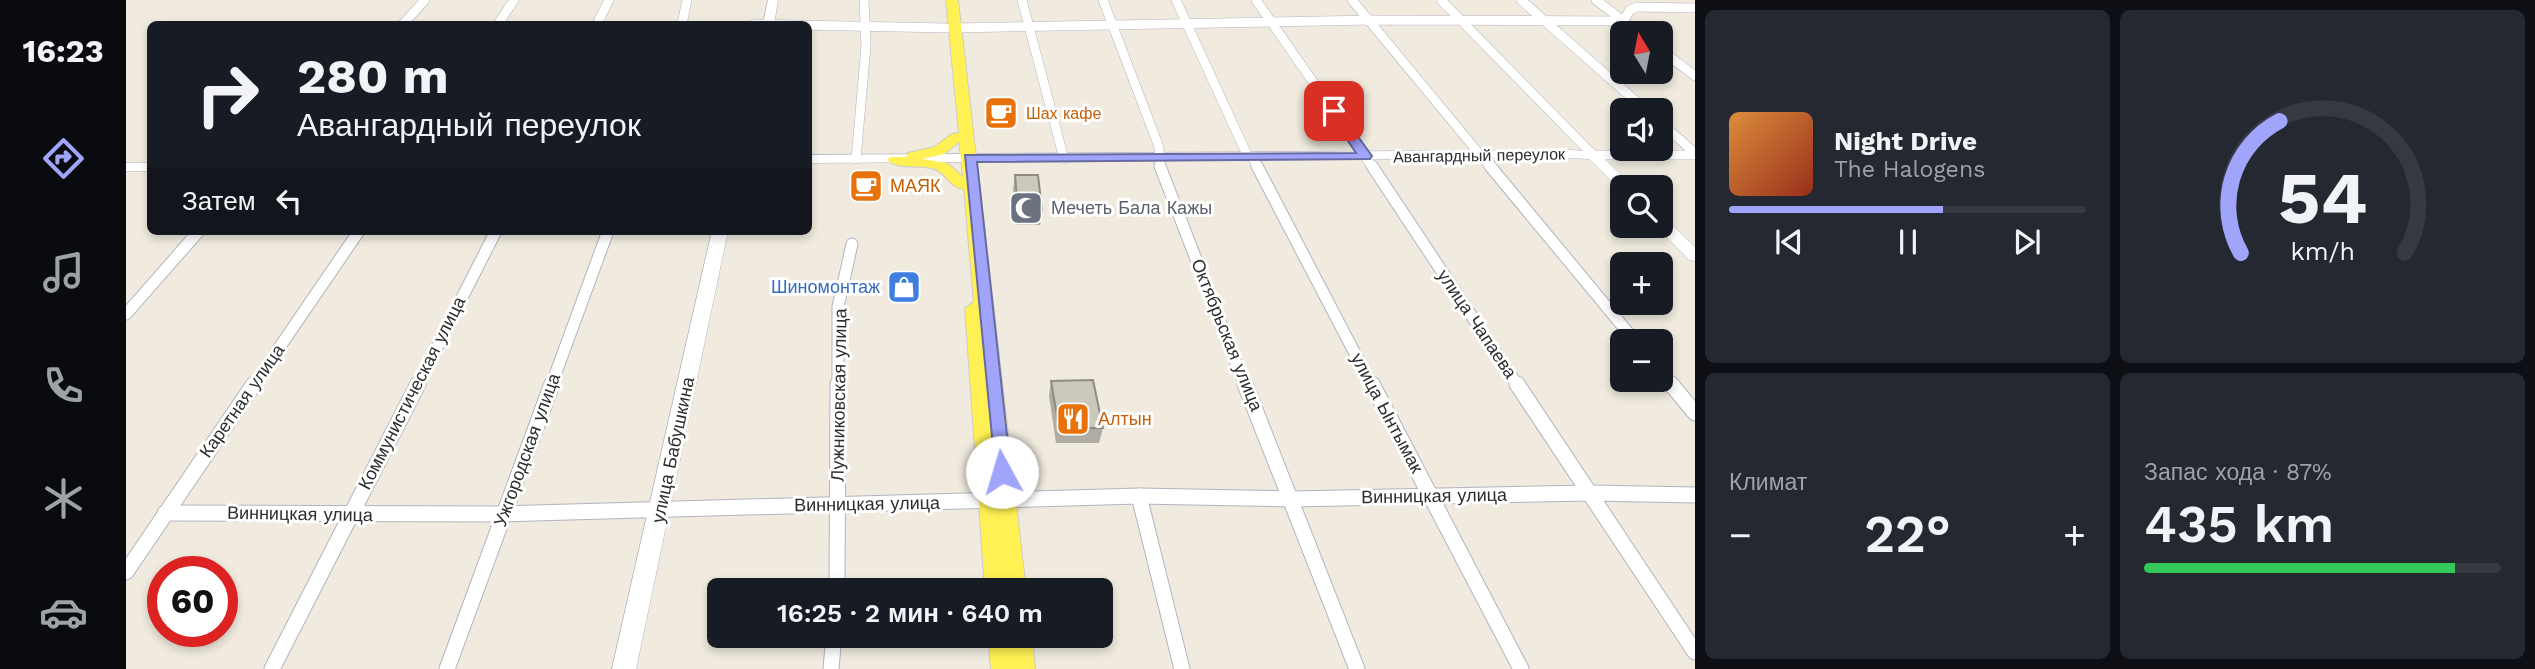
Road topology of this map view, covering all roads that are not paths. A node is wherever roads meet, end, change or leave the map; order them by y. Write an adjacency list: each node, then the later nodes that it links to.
1 (425, 0): 20 (street)
2 (514, 0): 21 (street)
3 (610, 0): 22 (street)
4 (687, 0): 23 (street)
5 (773, 0): 24 (main road)
6 (864, 0): 32 (street)
7 (943, 0): 34 (main road)
8 (952, 0): 34 (main road)
9 (1022, 0): 33 (street)
10 (1103, 0): 29 (street, Октябрьская улица)
11 (1176, 0): 30 (street, улица Ынтымак)
12 (1256, 0): 28 (street, улица Чапаева)
13 (1352, 0): 18 (street)
14 (1441, 0): 19 (street)
15 (1521, 0): 25 (street)
16 (1596, 0): 27 (street)
17 (1695, 8): 27 (street)
18 (1370, 20): 19 (street); 28 (street); 43 (street)
19 (1462, 20): 25 (street); 41 (street)
20 (405, 21)
21 (500, 21)
22 (599, 21)
23 (683, 21)
24 (770, 21)
25 (1545, 21): 26 (street); 37 (street)
26 (1610, 21)
27 (1623, 21)
28 (1271, 22): 30 (street); 42 (street, улица Чапаева)
29 (1112, 23): 30 (street); 33 (street); 45 (street, Октябрьская улица)
30 (1187, 23): 46 (street, улица Ынтымак)
31 (812, 24): 32 (street)
32 (866, 24): 34 (street); 48 (street)
33 (1028, 26): 34 (street); 49 (street)
34 (951, 28): 39 (main road); 44 (main road)
35 (1673, 59): 36 (street)
36 (1695, 76)
37 (1632, 98)
38 (1673, 134): 40 (street)
39 (957, 137): 44 (main road); 50 (main road)
40 (1695, 154): 41 (street, Авангардный переулок)
41 (1593, 155): 43 (main road, Авангардный переулок); 53 (main road)
42 (1365, 156): 43 (main road, Авангардный переулок); 46 (main road, Авангардный переулок); 67 (street, улица Чапаева)
43 (1480, 156): 64 (street)
44 (965, 158): 49 (main road, Авангардный переулок); 50 (main road, Авангардный переулок); 54 (main road); 71 (main road)
45 (1160, 158): 46 (main road, Авангардный переулок); 49 (main road, Авангардный переулок); 72 (street, Октябрьская улица)
46 (1250, 158): 70 (street, улица Ынтымак)
47 (812, 159): 48 (main road, Авангардный переулок)
48 (856, 159): 50 (main road, Авангардный переулок)
49 (1063, 159)
50 (895, 160): 54 (main road)
51 (126, 167): 52 (main road)
52 (147, 167)
53 (1614, 175)
54 (962, 185): 71 (main road)
55 (1673, 234): 62 (main road)
56 (195, 235): 63 (street)
57 (356, 235): 75 (street, Каретная улица)
58 (494, 235): 77 (street, Коммунистическая улица)
59 (607, 235): 76 (street, Ужгородская улица)
60 (719, 235): 74 (main road, улица Бабушкина)
61 (852, 244): 73 (street, Лужниковская улица)
62 (1695, 256)
63 (126, 314)
64 (1625, 329)
65 (1673, 386): 66 (street)
66 (1695, 413)
67 (1590, 493): 68 (street, Винницкая улица); 70 (street, Винницкая улица); 85 (street, улица Чапаева)
68 (1695, 495)
69 (1139, 496): 71 (street, Винницкая улица); 72 (street, Винницкая улица); 92 (street)
70 (1431, 496): 72 (street, Винницкая улица); 94 (street, улица Ынтымак)
71 (996, 499): 73 (street, Винницкая улица); 80 (main road); 81 (main road)
72 (1292, 499): 93 (street, Октябрьская улица)
73 (838, 503): 74 (street, Винницкая улица); 79 (street, Лужниковская улица)
74 (660, 510): 76 (street, Винницкая улица); 88 (main road, улица Бабушкина)
75 (165, 513): 77 (street, Винницкая улица); 78 (street, Каретная улица)
76 (502, 514): 77 (street, Винницкая улица); 87 (street, Ужгородская улица)
77 (349, 516): 86 (street, Коммунистическая улица)
78 (126, 572)
79 (837, 578)
80 (997, 578)
81 (1012, 578)
82 (833, 648): 89 (street)
83 (1002, 648): 90 (main road)
84 (1020, 648): 91 (main road)
85 (1695, 652)
86 (272, 669)
87 (447, 669)
88 (624, 669)
89 (831, 669)
90 (1004, 669)
91 (1022, 669)
92 (1182, 669)
93 (1357, 669)
94 (1521, 669)

